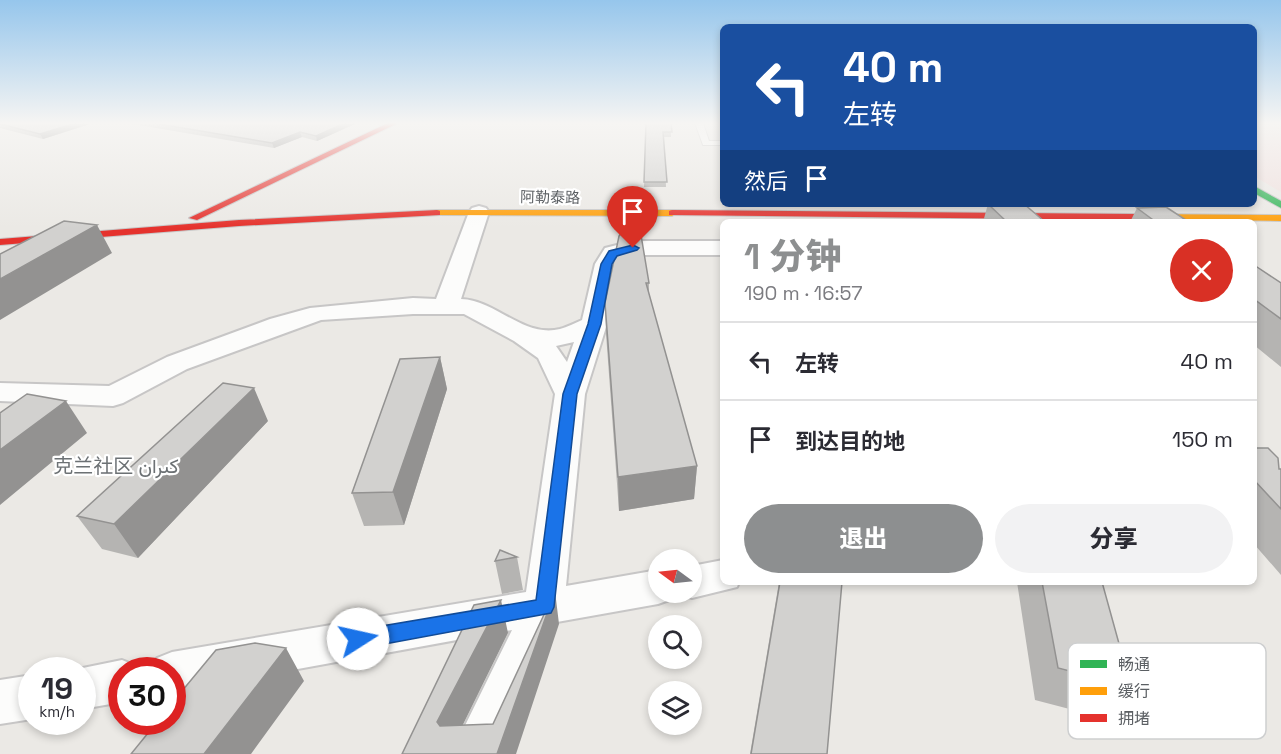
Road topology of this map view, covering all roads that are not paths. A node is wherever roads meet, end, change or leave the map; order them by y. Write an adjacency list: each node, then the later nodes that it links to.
1 (319, 158): 9 (street)
2 (1257, 191): 3 (street)
3 (1281, 205)
4 (1257, 207): 8 (street)
5 (478, 212): 6 (street, 阿勒泰路); 9 (street, 阿勒泰路); 12 (street)
6 (1179, 219)
7 (1257, 220): 8 (street, 阿勒泰路)
8 (1279, 220)
9 (178, 225): 10 (street, 阿勒泰路)
10 (0, 242)
11 (720, 248): 13 (street)
12 (446, 306): 14 (street); 15 (street)
13 (594, 324): 14 (street); 16 (street)
14 (523, 335): 16 (street)
15 (0, 392)
16 (570, 394): 20 (street)
17 (720, 577): 18 (street)
18 (702, 580)
19 (648, 589): 20 (street)
20 (544, 607): 21 (street); 24 (street)
21 (186, 670)
22 (18, 699): 23 (street)
23 (0, 702)
24 (475, 754)

